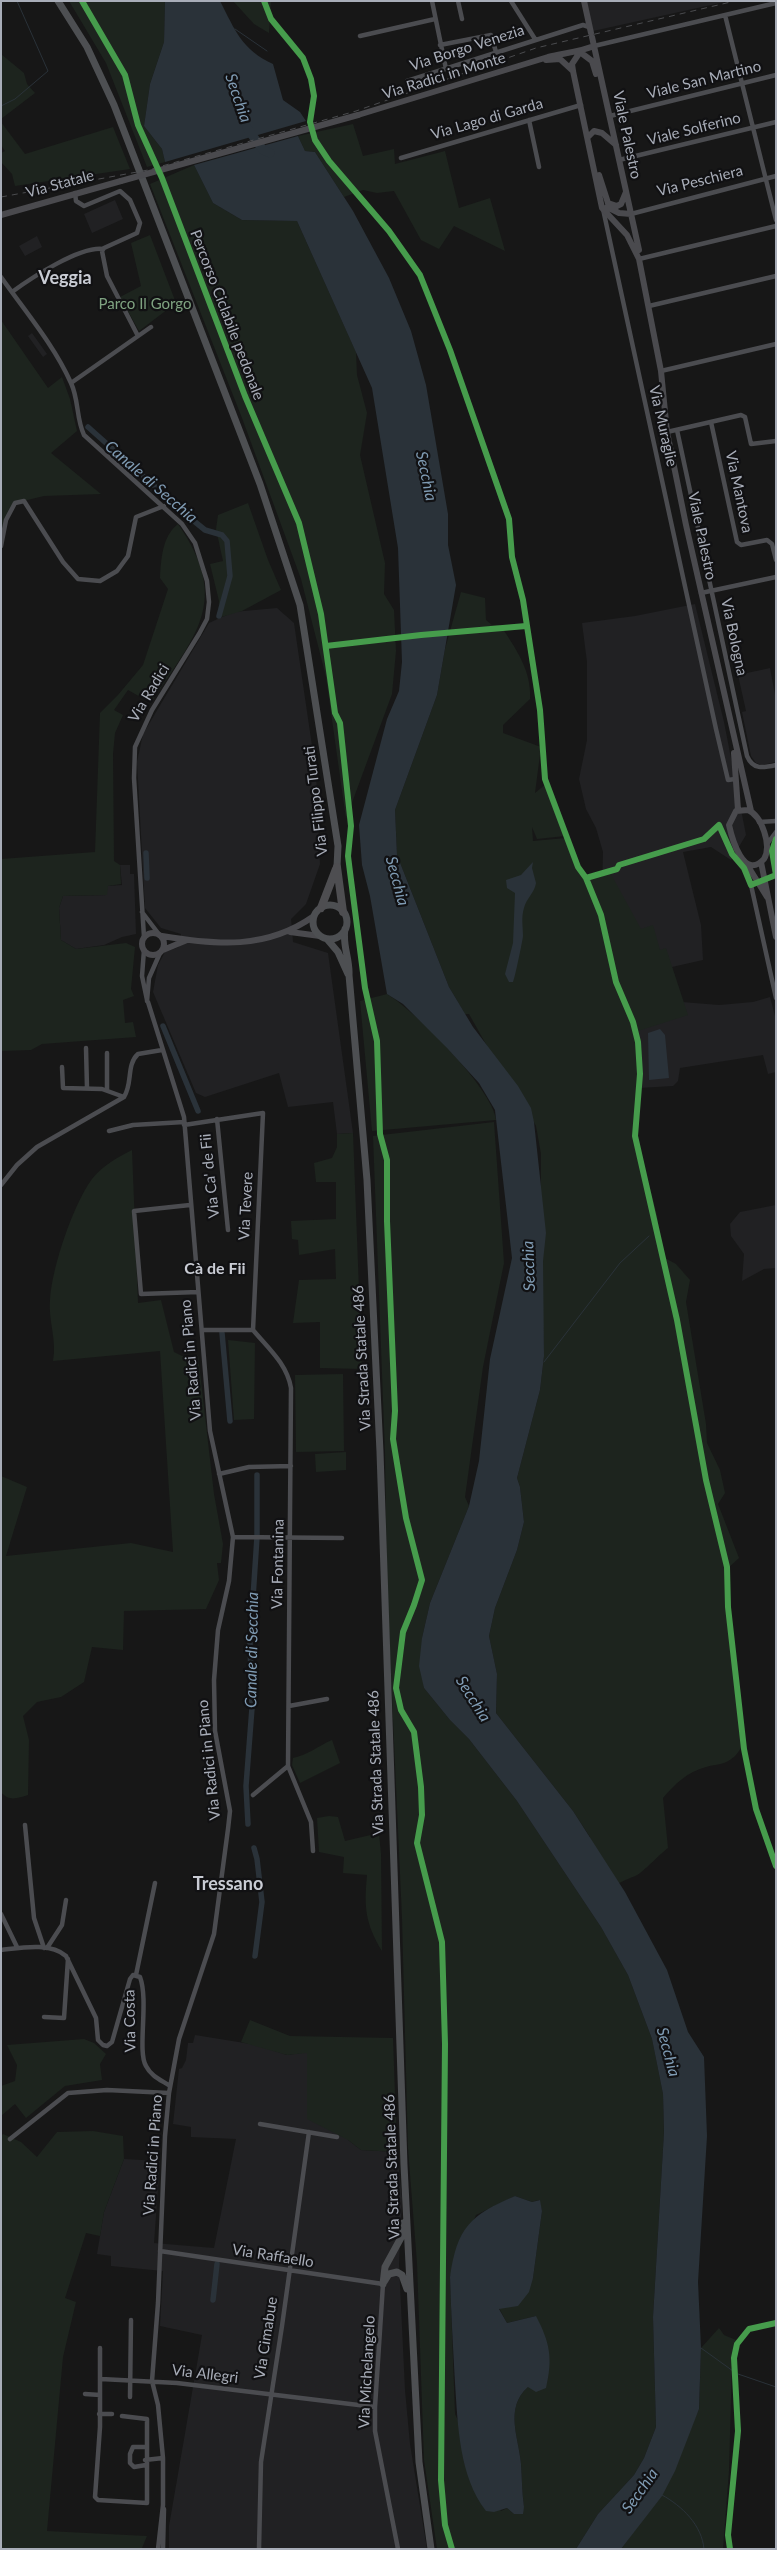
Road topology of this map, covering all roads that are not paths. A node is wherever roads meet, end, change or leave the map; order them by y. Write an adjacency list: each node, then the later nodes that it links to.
1 (58, 1): 78 (main road, Via Filippo Turati)
2 (432, 1): 8 (street)
3 (458, 1): 9 (street)
4 (511, 1): 12 (street)
5 (584, 1): 10 (main road, Viale Palestro)
6 (776, 3): 7 (street, Via Radici in Monte)
7 (725, 15): 14 (street, Via Radici in Monte); 22 (street)
8 (435, 19): 11 (street); 13 (street)
9 (462, 19)
10 (591, 32): 12 (street, Via Borgo Venezia); 14 (main road, Viale Palestro)
11 (360, 36)
12 (535, 39): 15 (street, Via Borgo Venezia)
13 (440, 45): 15 (street); 18 (street)
14 (594, 46): 16 (main road, Via Radici in Monte); 23 (main road, Viale Palestro)
15 (496, 52): 18 (street, Via Borgo Venezia)
16 (580, 52): 17 (main road, Via Radici in Monte); 19 (main road); 23 (main road)
17 (545, 60): 19 (main road); 38 (main road, Via Radici in Monte, bridge)
18 (446, 69): 21 (street, Via Borgo Venezia)
19 (573, 71): 24 (main road, Via Muraglie)
20 (776, 75): 22 (street, Viale San Martino)
21 (407, 81)
22 (742, 83): 25 (street, Viale San Martino); 28 (street)
23 (605, 92): 25 (main road, Viale Palestro)
24 (581, 105): 26 (street, Via Lago di Garda); 29 (main road, Via Muraglie)
25 (610, 116): 30 (main road, Viale Palestro)
26 (529, 120): 31 (street, Via Lago di Garda); 34 (street)
27 (776, 122): 28 (street, Viale Solferino)
28 (753, 128): 33 (street, Viale Solferino); 36 (street)
29 (588, 137): 30 (main road); 32 (main road, Via Muraglie)
30 (616, 145): 33 (main road, Viale Palestro)
31 (401, 158)
32 (593, 158): 37 (main road, Via Muraglie); 39 (main road)
33 (619, 160): 39 (main road, Viale Palestro)
34 (539, 167)
35 (776, 176): 36 (street, Via Peschiera)
36 (765, 178): 43 (street, Via Peschiera); 44 (street)
37 (597, 180): 41 (main road, Via Muraglie); 43 (main road)
38 (120, 181): 40 (main road, Via Statale)
39 (626, 191): 43 (main road, Viale Palestro)
40 (75, 193): 42 (main road, Via Statale); 46 (street)
41 (602, 208): 47 (main road, Viale Palestro); 69 (street, Via Muraglie)
42 (3, 213)
43 (631, 214): 47 (main road, Viale Palestro)
44 (776, 220)
45 (776, 226): 47 (street)
46 (103, 249): 50 (street); 53 (street)
47 (639, 259): 51 (main road, Viale Palestro)
48 (776, 276): 51 (street)
49 (1, 277): 50 (street, Via Radici)
50 (12, 292): 56 (street, Via Radici)
51 (649, 306): 55 (main road, Viale Palestro)
52 (151, 327): 53 (street)
53 (138, 336): 56 (street)
54 (776, 344): 55 (street)
55 (661, 371): 59 (main road, Viale Palestro)
56 (71, 383): 61 (street, Via Radici)
57 (711, 422): 58 (street); 60 (street); 63 (street, Via Mantova)
58 (677, 430): 59 (street); 65 (street, Via Bologna)
59 (667, 432): 66 (main road, Viale Palestro)
60 (775, 442)
61 (164, 506): 62 (street); 82 (street, Via Radici)
62 (1, 546)
63 (776, 560)
64 (776, 577): 65 (street)
65 (712, 590): 66 (street); 68 (street, Via Bologna)
66 (701, 592): 67 (main road, Viale Palestro)
67 (718, 669): 69 (main road, Viale Palestro); 71 (main road, Viale Palestro)
68 (776, 765)
69 (736, 779): 70 (main road, Viale Palestro)
70 (738, 810): 71 (main road); 77 (main road)
71 (751, 811): 73 (main road)
72 (776, 821): 73 (street)
73 (759, 822): 75 (main road)
74 (776, 832): 75 (street)
75 (768, 844): 76 (main road)
76 (761, 862): 77 (main road); 80 (main road)
77 (746, 863): 80 (main road)
78 (337, 867): 81 (highway); 83 (highway)
79 (751, 885): 95 (street)
80 (767, 897): 90 (main road)
81 (321, 908): 83 (main road); 84 (main road)
82 (142, 912): 87 (street); 88 (street, Via Radici)
83 (343, 912): 85 (main road)
84 (314, 916): 86 (main road); 89 (main road)
85 (345, 929): 89 (main road); 94 (main road, Via Strada Statale 486)
86 (290, 932): 89 (main road); 91 (main road)
87 (160, 934): 88 (main road); 91 (main road); 93 (main road)
88 (144, 937): 92 (main road)
89 (323, 937): 94 (main road)
90 (776, 937)
91 (187, 940): 93 (main road)
92 (144, 950): 93 (main road); 96 (street, Via Radici in Piano)
93 (161, 951): 96 (street, Via Radici in Piano)
94 (349, 975): 140 (main road, Via Strada Statale 486)
95 (776, 998)
96 (148, 1002): 98 (street, Via Radici in Piano)
97 (86, 1048): 101 (street)
98 (162, 1050): 103 (street); 106 (street, Via Radici in Piano)
99 (107, 1053): 102 (street)
100 (62, 1067): 101 (street)
101 (87, 1088): 102 (street)
102 (107, 1090): 103 (street)
103 (124, 1097): 108 (street)
104 (263, 1113): 105 (street, Via Ca' de Fii); 113 (street, Via Tevere)
105 (217, 1119): 106 (street, Via Ca' de Fii); 110 (street, Via Ca' de Fii)
106 (184, 1124): 107 (street, Via Ca' de Fii); 109 (street, Via Radici in Piano)
107 (109, 1131)
108 (1, 1185)
109 (190, 1205): 111 (street, Via Radici in Piano); 111 (street)
110 (228, 1230)
111 (198, 1292): 112 (street, Via Radici in Piano)
112 (202, 1330): 113 (street); 115 (street, Via Radici in Piano)
113 (253, 1330): 114 (street, Via Fontanina)
114 (291, 1466): 115 (street); 117 (street, Via Fontanina)
115 (219, 1474): 116 (street, Via Radici in Piano)
116 (233, 1537): 117 (street); 134 (street, Via Radici in Piano)
117 (292, 1538): 118 (street); 120 (street, Via Fontanina)
118 (342, 1538)
119 (327, 1699): 120 (street)
120 (289, 1706): 121 (street, Via Fontanina)
121 (288, 1766): 122 (street); 124 (street)
122 (253, 1795)
123 (25, 1825): 129 (street)
124 (313, 1852)
125 (155, 1883): 132 (street)
126 (66, 1900): 129 (street)
127 (1, 1914): 128 (street)
128 (17, 1948): 129 (street); 130 (street)
129 (45, 1948): 131 (street)
130 (1, 1950)
131 (68, 1958): 132 (street, Via Costa); 133 (street)
132 (136, 1975): 134 (street, Via Costa)
133 (44, 2017)
134 (170, 2086): 135 (street, Via Radici in Piano)
135 (169, 2093): 139 (street); 141 (street, Via Radici in Piano)
136 (260, 2124): 137 (street)
137 (309, 2132): 138 (street); 142 (street, Via Cimabue)
138 (337, 2137)
139 (10, 2140)
140 (406, 2193): 143 (main road); 145 (main road, Via Strada Statale 486)
141 (160, 2250): 142 (street, Via Raffaello); 149 (street, Via Radici in Piano)
142 (288, 2271): 143 (street, Via Raffaello); 151 (street, Via Cimabue)
143 (383, 2284): 145 (main road); 154 (street, Via Michelangelo)
144 (131, 2320): 148 (street)
145 (412, 2327): 166 (main road, Via Strada Statale 486)
146 (100, 2348): 147 (street)
147 (101, 2379): 148 (street, Via Allegri); 152 (street)
148 (130, 2380): 149 (street, Via Allegri); 153 (street)
149 (152, 2381): 151 (street, Via Allegri); 159 (street, Via Radici in Piano)
150 (85, 2394): 152 (street)
151 (270, 2394): 154 (street, Via Allegri); 164 (street, Via Cimabue)
152 (100, 2395): 155 (street)
153 (130, 2397)
154 (375, 2407): 165 (street, Via Michelangelo)
155 (99, 2414): 156 (street); 160 (street)
156 (112, 2414)
157 (122, 2416): 158 (street)
158 (145, 2447): 160 (street); 160 (street)
159 (163, 2458): 160 (street); 161 (street, Via Radici in Piano)
160 (146, 2462)
161 (163, 2505): 162 (street, Via Radici in Piano); 163 (street)
162 (158, 2549)
163 (163, 2549)
164 (259, 2549)
165 (398, 2549)
166 (431, 2549)

